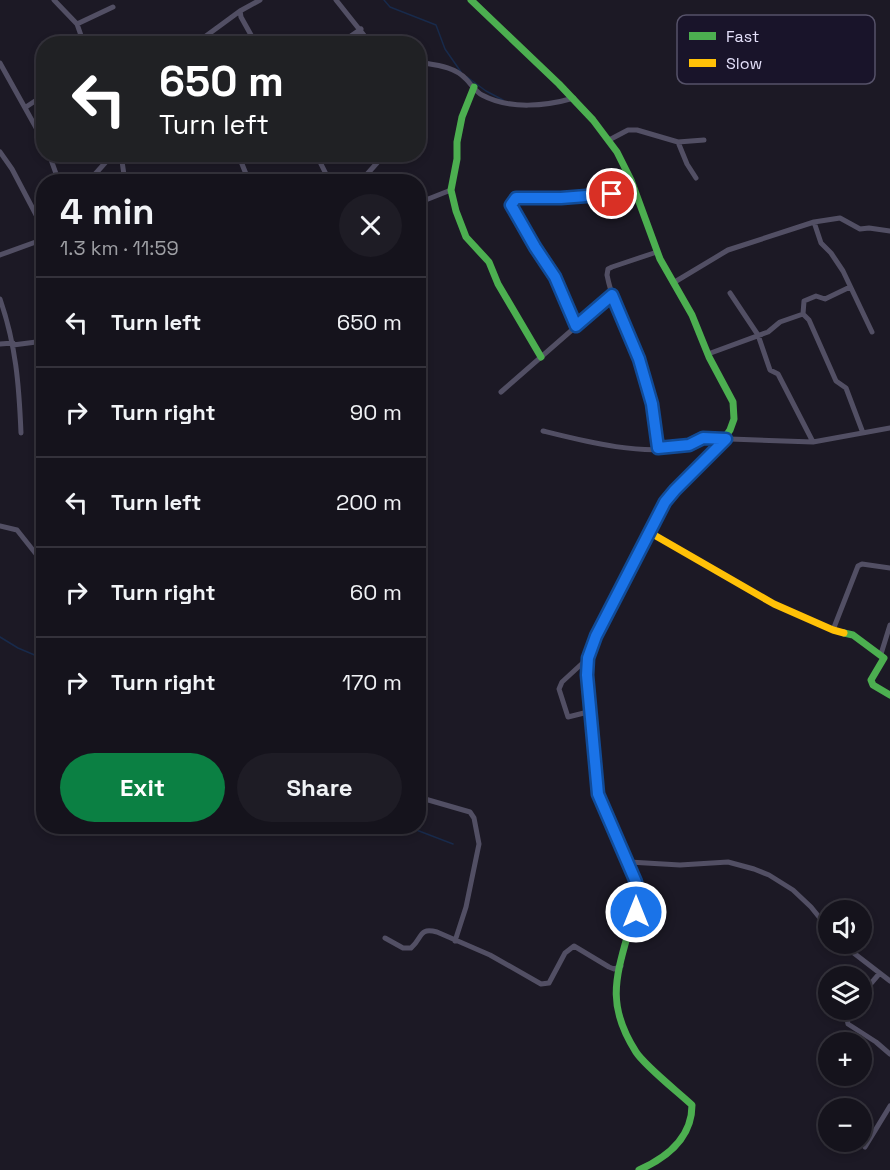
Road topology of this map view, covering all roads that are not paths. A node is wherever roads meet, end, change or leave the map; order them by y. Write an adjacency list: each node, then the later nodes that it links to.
1 (54, 0): 7 (street)
2 (260, 0): 6 (street)
3 (336, 0): 8 (street)
4 (471, 0): 17 (street)
5 (113, 7): 7 (street)
6 (240, 11): 10 (street); 11 (street)
7 (77, 24): 9 (street)
8 (361, 29): 12 (street); 13 (street)
9 (81, 36)
10 (206, 36)
11 (252, 36)
12 (351, 36)
13 (366, 36)
14 (0, 63): 19 (street)
15 (426, 64): 16 (street)
16 (474, 87): 17 (street); 32 (street)
17 (574, 98): 21 (street)
18 (36, 100): 19 (street)
19 (26, 107): 20 (street)
20 (36, 126)
21 (609, 140): 23 (street); 39 (street)
22 (704, 140): 23 (street)
23 (678, 142): 31 (street)
24 (0, 152): 35 (street)
25 (106, 162): 28 (street)
26 (241, 162): 29 (street)
27 (378, 162): 30 (street)
28 (95, 174)
29 (246, 174)
30 (367, 174)
31 (696, 178)
32 (451, 190): 34 (street); 54 (street)
33 (612, 194): 47 (street)
34 (426, 200)
35 (36, 215)
36 (814, 222): 37 (street); 41 (street); 42 (street)
37 (890, 231)
38 (36, 242): 40 (street)
39 (657, 252): 41 (street); 44 (street)
40 (0, 255)
41 (673, 283): 53 (street)
42 (850, 287): 46 (street); 48 (street)
43 (730, 293): 49 (street)
44 (612, 295): 47 (street); 62 (street)
45 (0, 299): 52 (street)
46 (803, 314): 49 (street); 58 (street)
47 (576, 326): 54 (street)
48 (872, 332)
49 (758, 335): 53 (street); 61 (street)
50 (36, 342): 52 (street)
51 (0, 344): 52 (street)
52 (13, 344): 59 (street)
53 (708, 354): 60 (street)
54 (541, 357): 55 (street)
55 (501, 392)
56 (890, 428): 58 (street)
57 (543, 431): 62 (street)
58 (863, 433): 61 (street)
59 (21, 434)
60 (726, 439): 61 (street); 62 (street); 64 (street)
61 (813, 442)
62 (658, 448)
63 (0, 526): 65 (street)
64 (650, 532): 68 (street); 70 (street)
65 (36, 554)
66 (890, 568): 68 (street)
67 (890, 625): 69 (street)
68 (834, 630): 69 (street)
69 (881, 654): 71 (street)
70 (588, 658): 72 (street); 72 (street)
71 (890, 695)
72 (592, 711): 74 (street)
73 (426, 799): 77 (street)
74 (629, 862): 75 (street); 79 (street)
75 (818, 916)
76 (386, 938): 77 (street)
77 (455, 941): 79 (street)
78 (854, 954): 80 (street)
79 (621, 966): 87 (street)
80 (879, 974): 81 (street); 82 (street)
81 (890, 981)
82 (872, 982)
83 (847, 1020): 84 (street)
84 (890, 1054)
85 (890, 1106): 86 (street)
86 (872, 1136)
87 (639, 1170)

